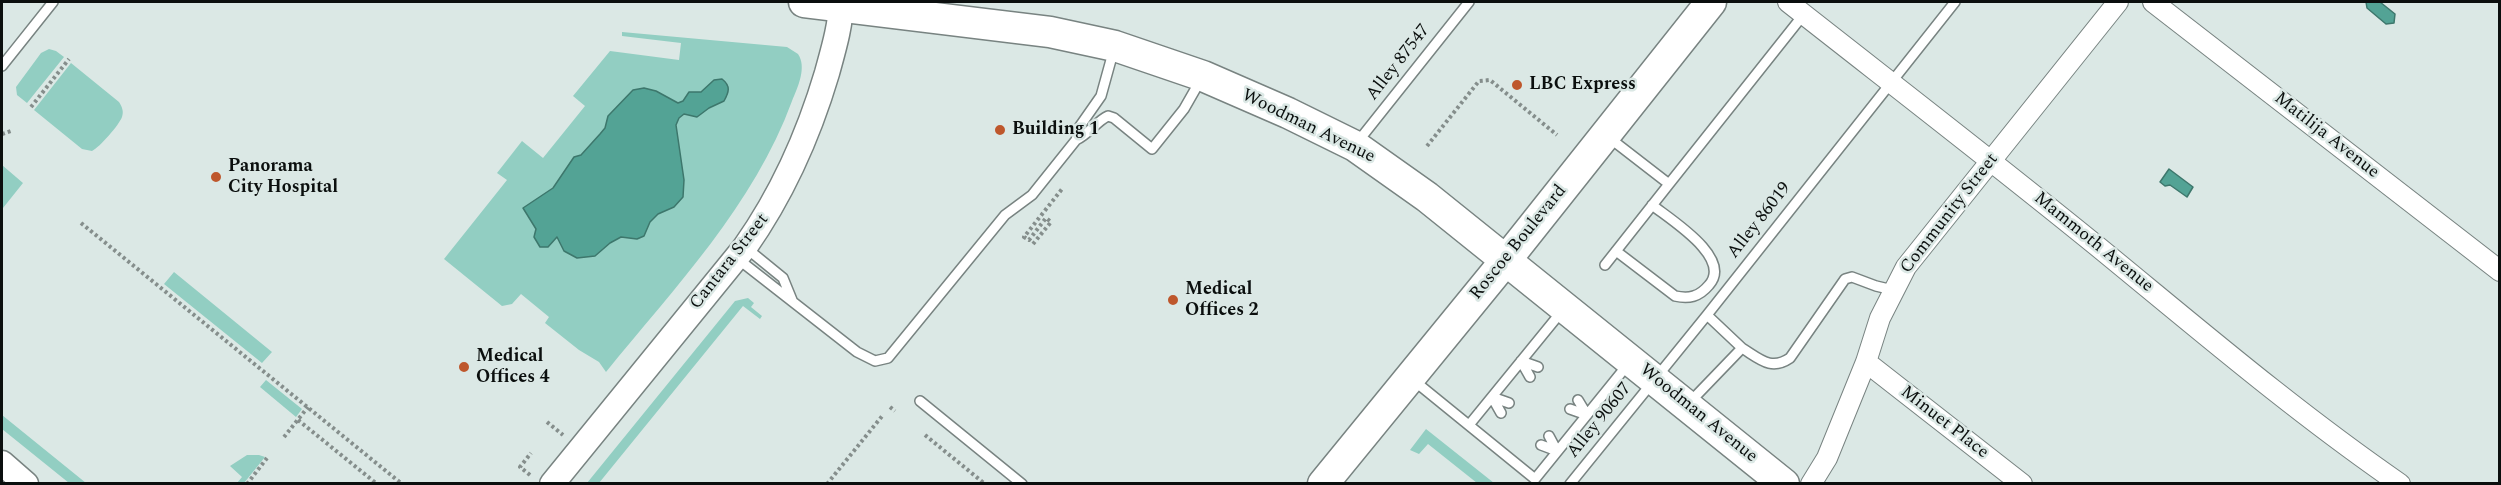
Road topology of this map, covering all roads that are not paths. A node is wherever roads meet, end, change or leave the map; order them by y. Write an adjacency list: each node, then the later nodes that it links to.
1 (53, 2): 12 (lane)
2 (804, 2): 9 (main road, Woodman Avenue)
3 (1469, 2): 17 (lane, Alley 87547)
4 (1711, 2): 15 (main road, Roscoe Boulevard)
5 (1788, 2): 10 (street, Mammoth Avenue)
6 (1955, 2): 14 (lane, Alley 86019)
7 (2118, 2): 18 (street, Community Street)
8 (2153, 2): 25 (street, Matilija Avenue)
9 (842, 3): 11 (main road, Woodman Avenue); 22 (street, Cantara Street)
10 (1804, 14): 14 (street, Mammoth Avenue); 19 (lane)
11 (1115, 46): 13 (main road, Woodman Avenue); 16 (lane)
12 (2, 66)
13 (1203, 76): 16 (lane); 17 (main road, Woodman Avenue)
14 (1890, 82): 18 (street, Mammoth Avenue); 29 (lane, Alley 86019)
15 (1605, 135): 19 (lane); 23 (main road, Roscoe Boulevard)
16 (1076, 140): 27 (lane)
17 (1355, 146): 23 (main road, Woodman Avenue)
18 (1991, 161): 26 (street, Community Street); 59 (street, Mammoth Avenue)
19 (1669, 184): 20 (lane)
20 (1652, 205): 21 (lane); 21 (lane)
21 (1616, 251): 24 (lane)
22 (740, 252): 27 (lane); 27 (lane); 51 (street, Cantara Street)
23 (1506, 260): 28 (main road, Woodman Avenue); 36 (main road, Roscoe Boulevard)
24 (1605, 265)
25 (2499, 271)
26 (1893, 290): 30 (lane); 33 (street, Community Street)
27 (792, 300)
28 (1565, 307): 31 (main road, Woodman Avenue); 32 (lane)
29 (1707, 315): 30 (lane); 37 (lane, Alley 86019)
30 (1742, 348): 42 (lane)
31 (1631, 360): 37 (main road, Woodman Avenue); 45 (lane)
32 (1521, 361): 34 (lane); 35 (lane); 38 (lane)
33 (1866, 363): 57 (street, Community Street); 58 (street, Minuet Place)
34 (1538, 367)
35 (1530, 377)
36 (1410, 378): 46 (lane); 54 (main road, Roscoe Boulevard)
37 (1655, 380): 42 (main road, Woodman Avenue); 55 (lane, Alley 90607)
38 (1492, 397): 41 (lane); 44 (lane); 46 (lane)
39 (1578, 400): 45 (lane)
40 (920, 401): 53 (lane)
41 (1509, 403)
42 (1687, 406): 56 (main road, Woodman Avenue)
43 (1570, 409): 45 (lane)
44 (1501, 413)
45 (1587, 415): 49 (lane)
46 (1469, 425): 49 (lane)
47 (1549, 436): 49 (lane)
48 (1541, 446): 49 (lane)
49 (1557, 451)
50 (2, 463): 52 (street)
51 (541, 479)
52 (26, 483)
53 (1022, 483)
54 (1323, 483)
55 (1570, 483)
56 (1784, 483)
57 (1811, 483)
58 (2022, 483)
59 (2400, 483)

